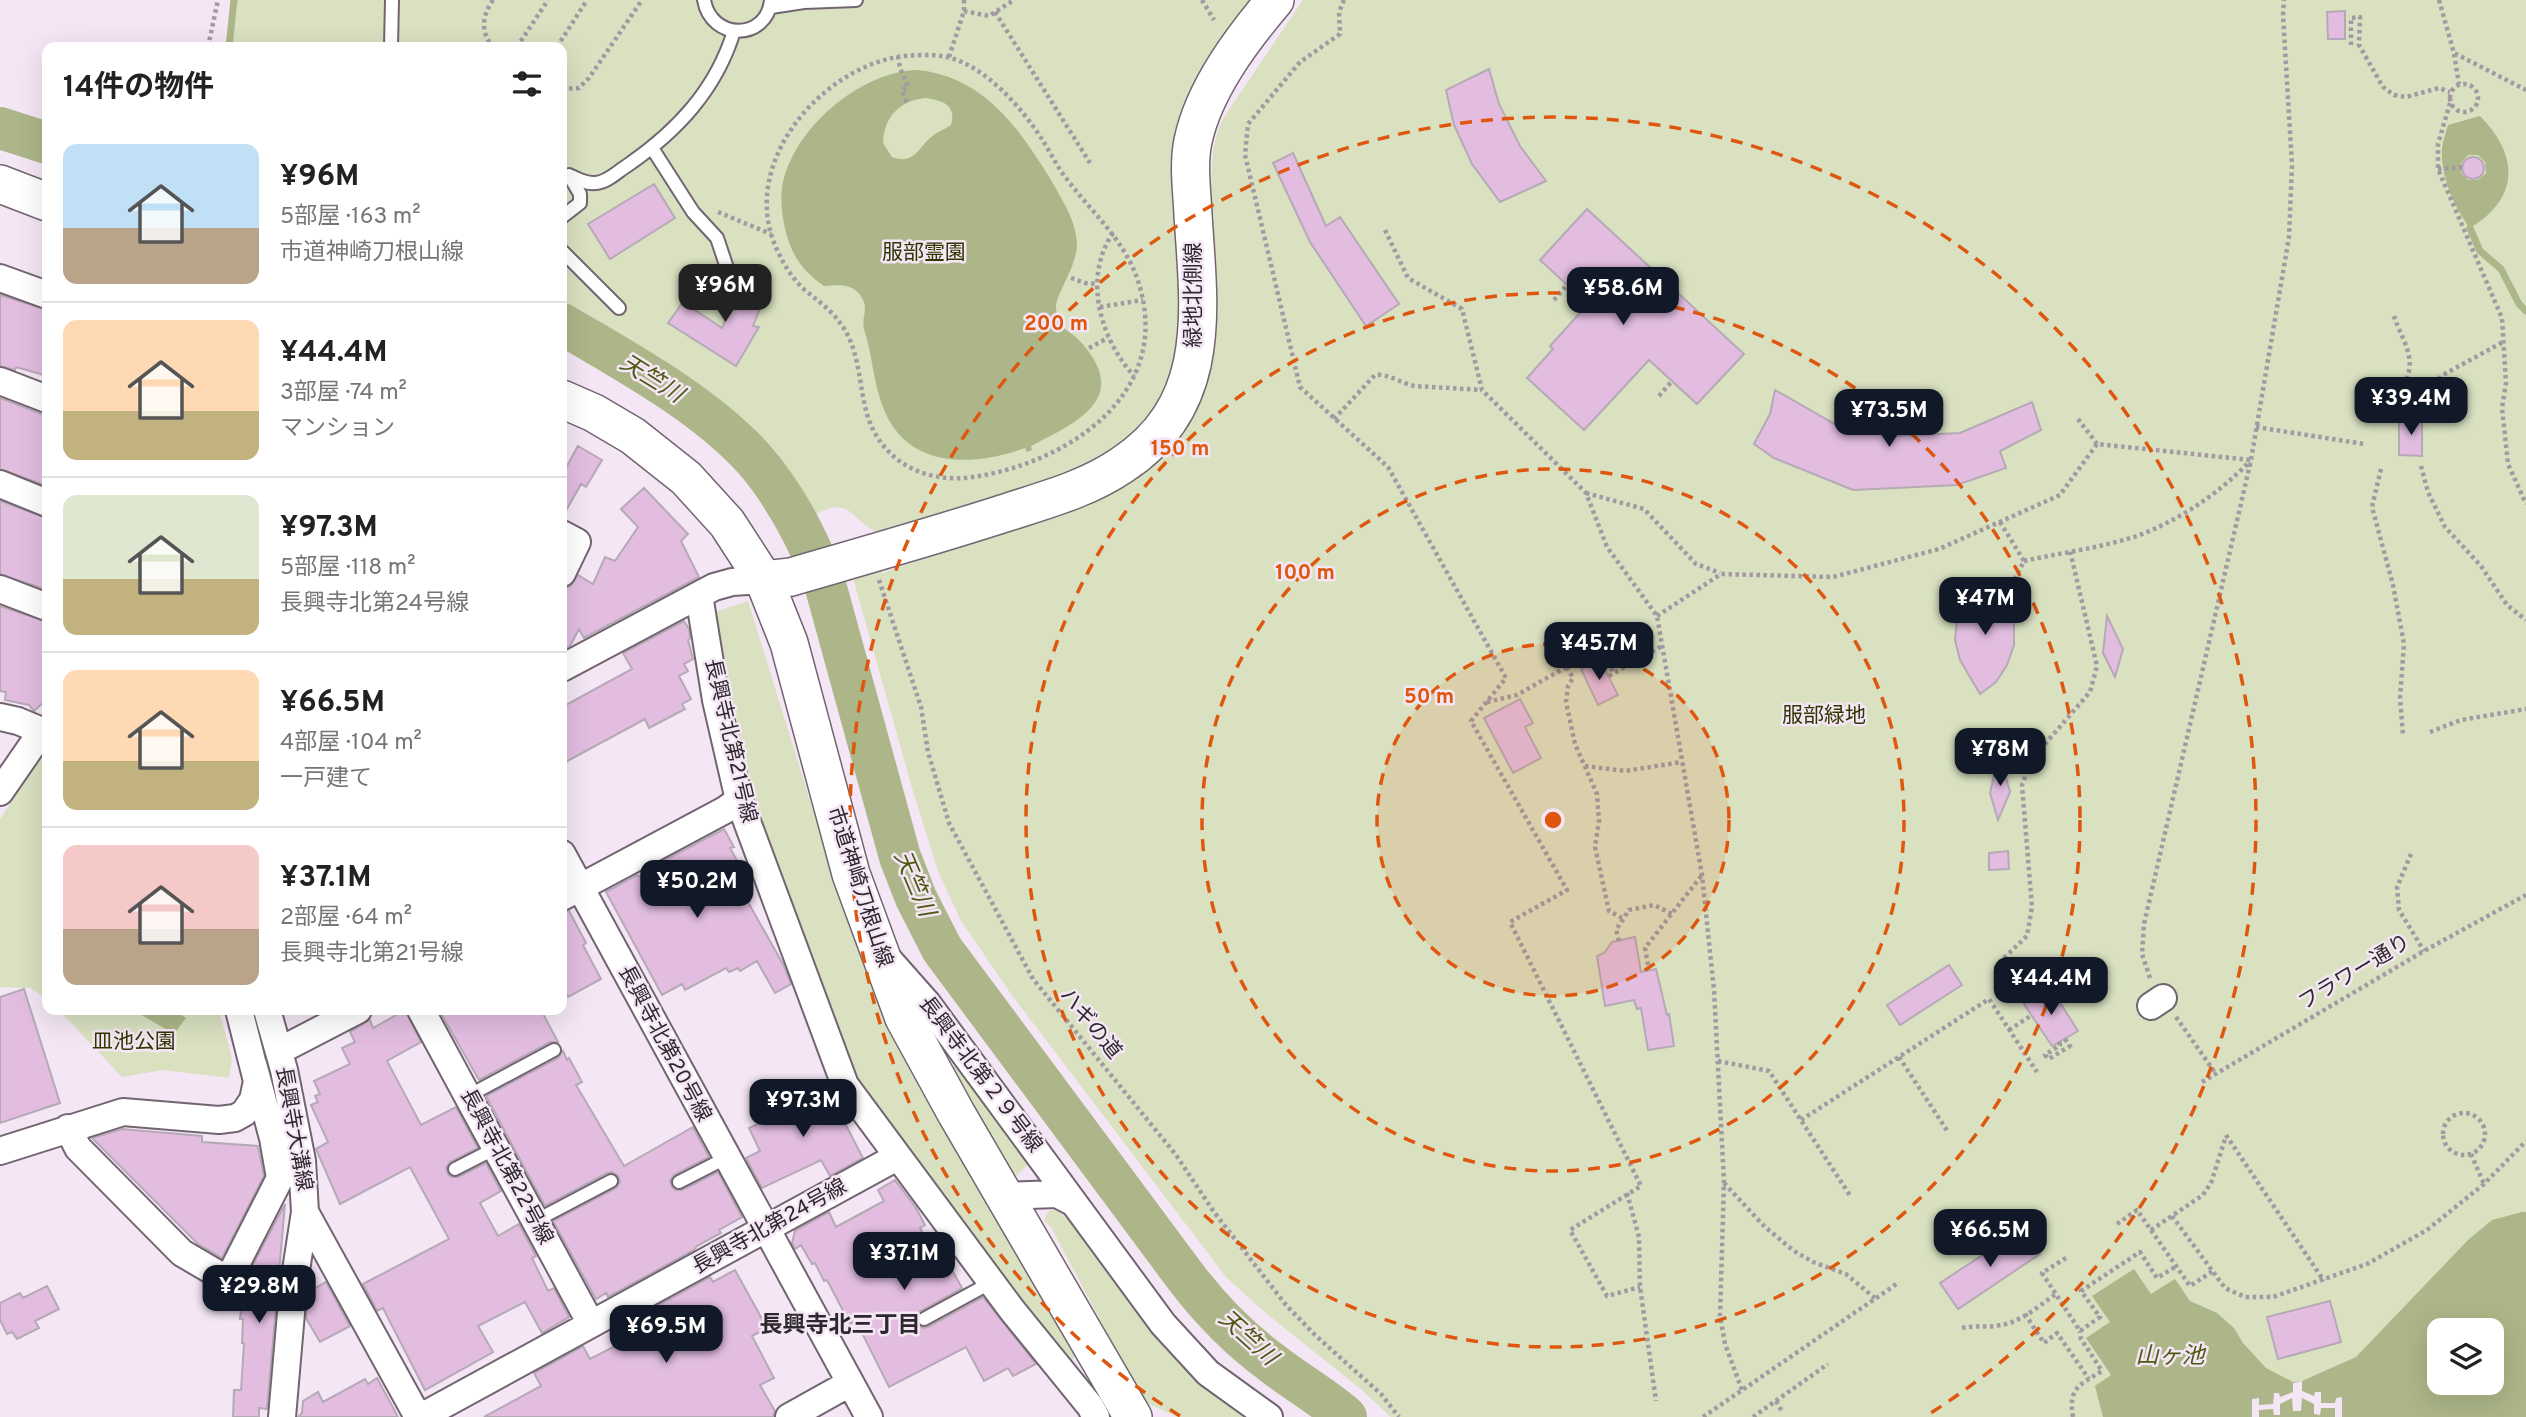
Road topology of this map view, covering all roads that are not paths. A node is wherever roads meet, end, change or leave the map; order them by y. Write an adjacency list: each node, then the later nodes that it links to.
1 (392, 0): 7 (lane)
2 (704, 0): 6 (lane)
3 (856, 0): 5 (lane)
4 (1275, 0): 28 (street, 緑地北側線)
5 (771, 3): 6 (lane)
6 (734, 31): 8 (lane)
7 (391, 42)
8 (652, 148): 11 (lane); 17 (lane)
9 (567, 174): 11 (lane)
10 (567, 175): 14 (lane)
11 (609, 178): 14 (lane)
12 (0, 184): 13 (street)
13 (42, 200)
14 (580, 203): 15 (lane)
15 (567, 213)
16 (567, 256): 20 (lane)
17 (727, 268)
18 (0, 278): 19 (street)
19 (42, 293)
20 (619, 308)
21 (0, 381): 22 (street)
22 (42, 396)
23 (567, 401): 28 (street, 市道神崎刀根山線)
24 (0, 484): 25 (street)
25 (42, 501)
26 (567, 537): 27 (street)
27 (567, 563)
28 (778, 579): 30 (street); 39 (street, 市道神崎刀根山線)
29 (0, 589): 31 (street)
30 (699, 595): 32 (street); 37 (street, 長興寺北第21号線)
31 (42, 605)
32 (567, 665)
33 (0, 717): 34 (street)
34 (42, 732)
35 (42, 736): 36 (street)
36 (0, 792)
37 (739, 800): 38 (street); 51 (street, 長興寺北第21号線)
38 (571, 892): 52 (street, 長興寺北第20号線)
39 (880, 951): 56 (street, 市道神崎刀根山線); 57 (street, 長興寺北第２９号線)
40 (240, 1015): 46 (street)
41 (268, 1015): 45 (street, 長興寺大溝線)
42 (348, 1015): 45 (street)
43 (424, 1015): 47 (street, 長興寺北第22号線)
44 (554, 1050): 47 (lane)
45 (279, 1051): 58 (street, 長興寺大溝線)
46 (253, 1064): 48 (street); 48 (street)
47 (468, 1096): 49 (street, 長興寺北第22号線)
48 (68, 1128): 50 (street)
49 (496, 1148): 53 (lane); 59 (street, 長興寺北第22号線)
50 (0, 1151)
51 (897, 1157): 60 (street, 長興寺北第24号線); 61 (street, 長興寺北第21号線)
52 (726, 1158): 55 (lane); 60 (street, 長興寺北第20号線)
53 (455, 1169)
54 (611, 1181): 59 (lane)
55 (680, 1182)
56 (1004, 1196): 57 (street); 65 (street, 市道神崎刀根山線)
57 (1074, 1203): 70 (street, 長興寺北第２９号線)
58 (305, 1212): 66 (street, 長興寺大溝線); 67 (street)
59 (535, 1221): 63 (street, 長興寺北第22号線)
60 (765, 1229): 63 (street, 長興寺北第24号線); 64 (street, 長興寺北第20号線)
61 (992, 1282): 62 (lane); 65 (street, 長興寺北第21号線)
62 (924, 1319)
63 (591, 1324): 67 (street, 長興寺北第24号線)
64 (850, 1383): 68 (street); 69 (street, 長興寺北第20号線)
65 (1127, 1415)
66 (282, 1417)
67 (419, 1417)
68 (789, 1417)
69 (869, 1417)
70 (1269, 1417)

